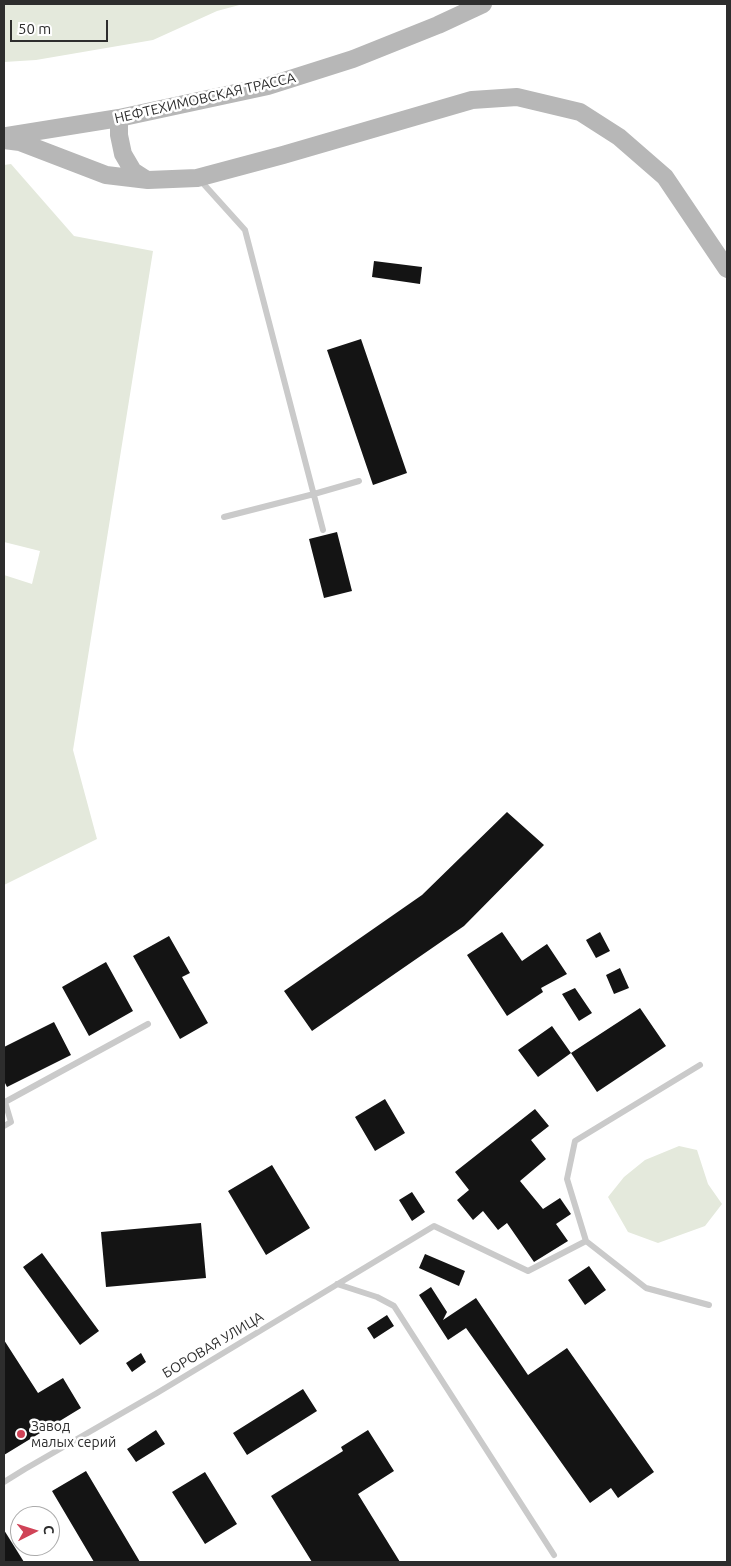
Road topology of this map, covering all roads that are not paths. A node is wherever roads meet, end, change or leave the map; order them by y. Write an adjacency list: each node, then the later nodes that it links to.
1 (483, 4): 2 (street, НЕФТЕХИМОВСКАЯ ТРАССА)
2 (120, 118): 3 (street, НЕФТЕХИМОВСКАЯ ТРАССА); 6 (street)
3 (4, 136)
4 (4, 140): 6 (street)
5 (197, 178): 6 (street); 7 (street); 9 (lane)
6 (148, 180)
7 (727, 269)
8 (359, 481): 9 (lane)
9 (314, 494): 10 (lane); 11 (lane)
10 (224, 517)
11 (323, 530)
12 (148, 1024): 14 (lane)
13 (700, 1066): 15 (lane)
14 (4, 1126)
15 (586, 1241): 16 (lane, БОРОВАЯ УЛИЦА); 17 (lane)
16 (337, 1284): 18 (lane, БОРОВАЯ УЛИЦА); 19 (lane)
17 (709, 1305)
18 (4, 1482)
19 (554, 1555)

